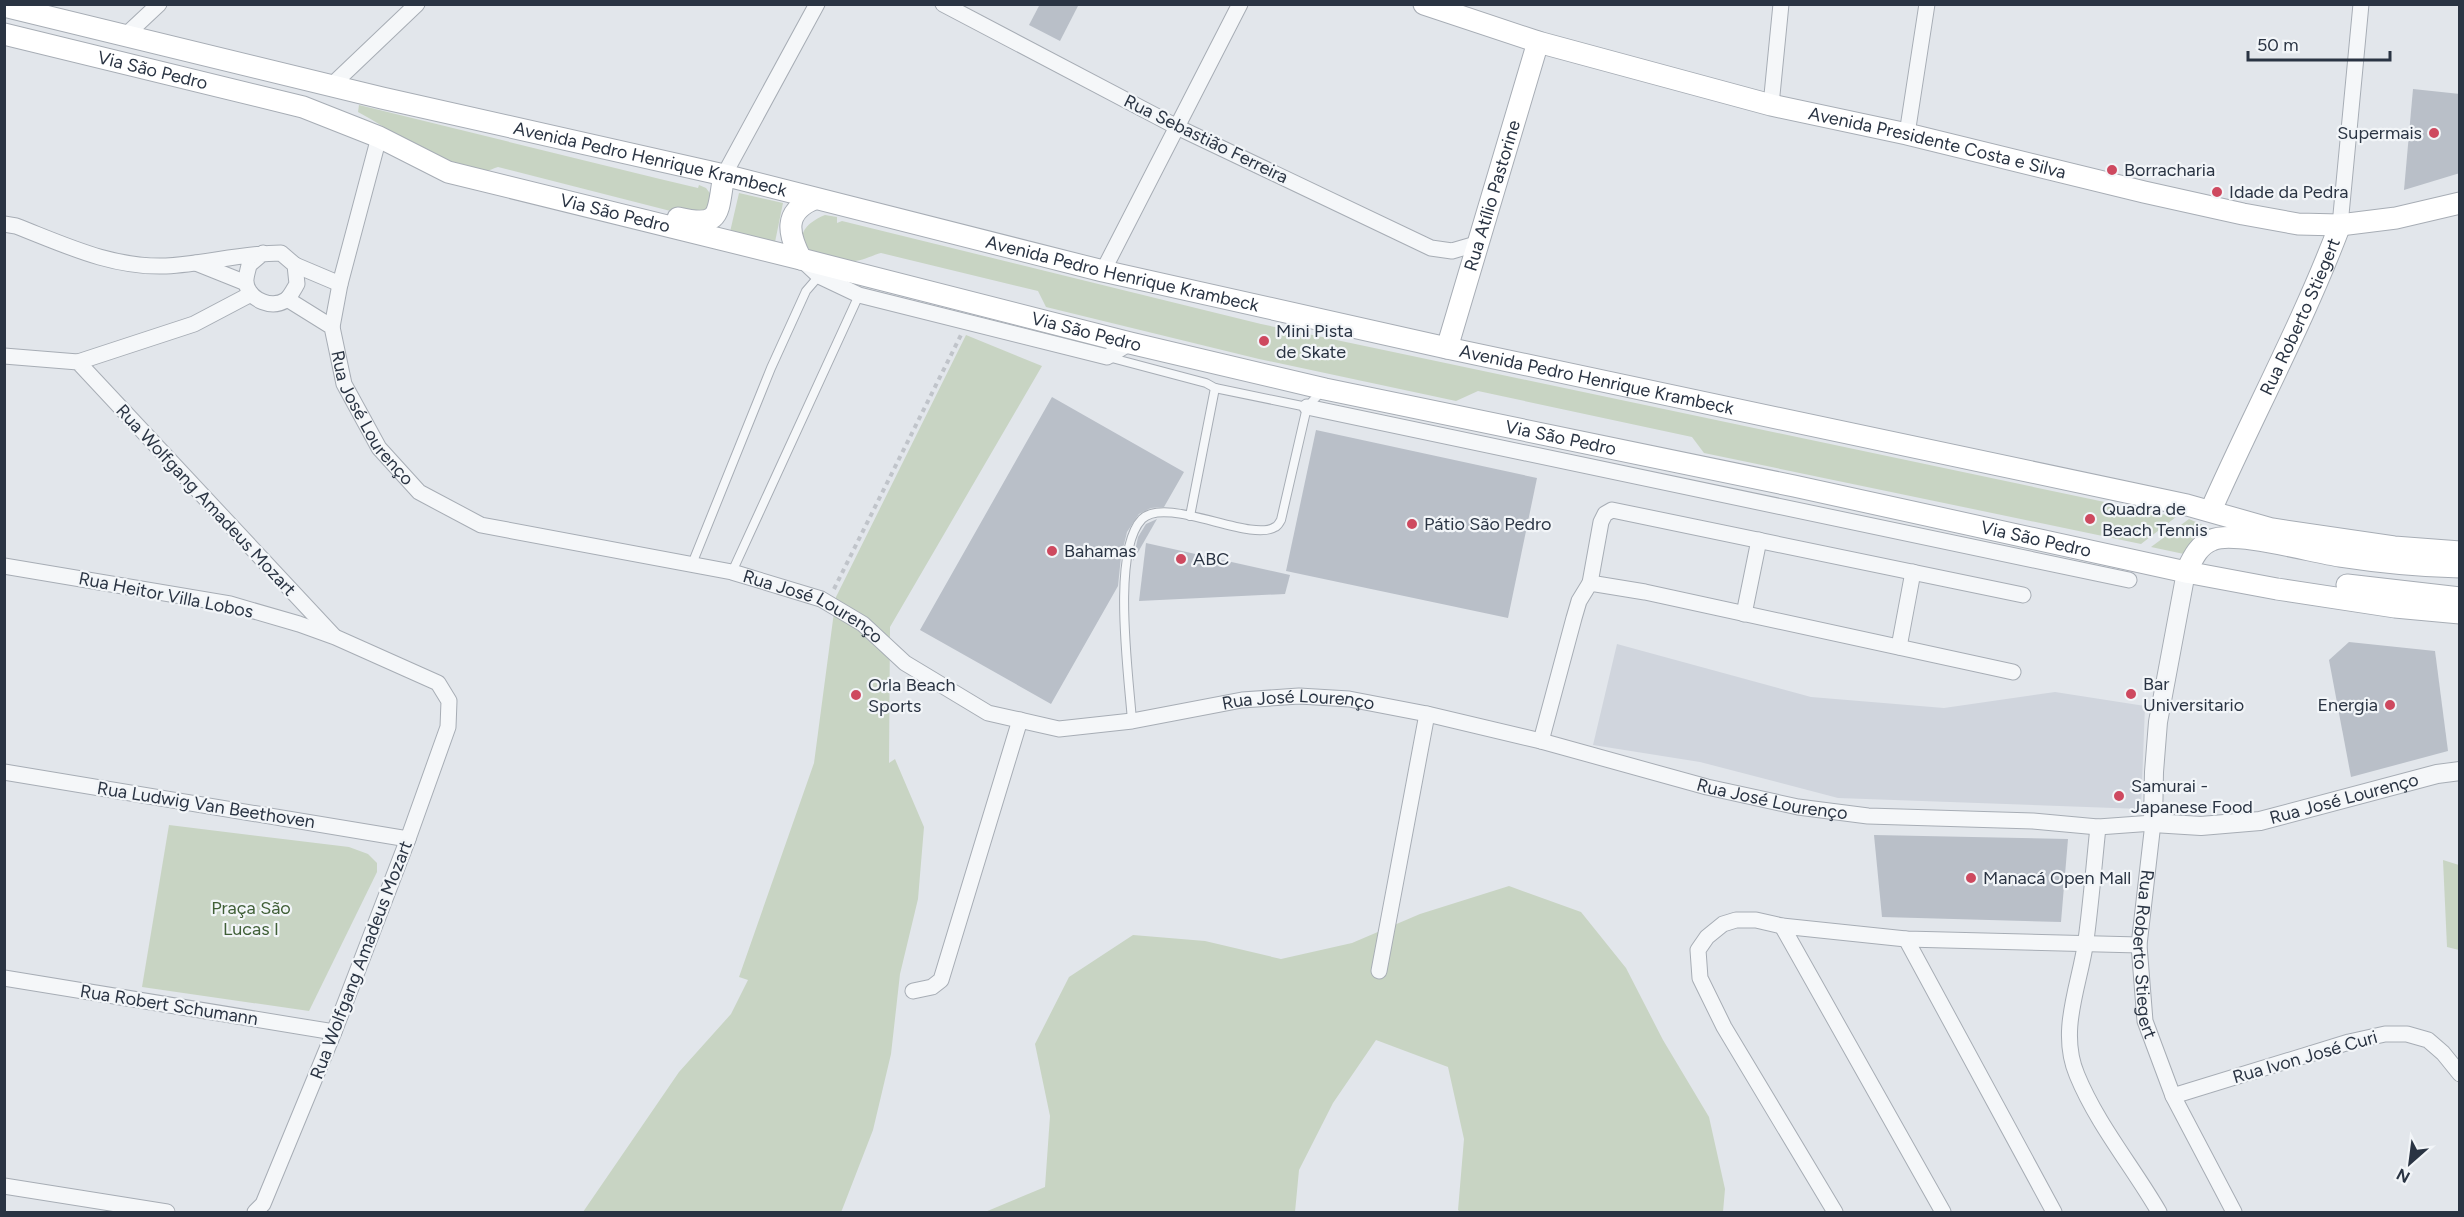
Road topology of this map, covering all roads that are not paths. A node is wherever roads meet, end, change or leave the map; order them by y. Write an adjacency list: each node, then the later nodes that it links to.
1 (159, 4): 12 (street)
2 (417, 4): 14 (street)
3 (816, 4): 19 (street)
4 (943, 4): 16 (street, Rua Sebastião Ferreira)
5 (1240, 4): 16 (street)
6 (1424, 4): 13 (main road, Avenida Presidente Costa e Silva)
7 (1780, 4): 15 (street)
8 (1927, 4): 17 (street)
9 (2361, 4): 24 (street, Rua Roberto Stiegert)
10 (4, 6): 12 (main road, Avenida Pedro Henrique Krambeck)
11 (4, 34): 18 (main road, Via São Pedro)
12 (127, 34): 14 (main road, Avenida Pedro Henrique Krambeck)
13 (1538, 42): 15 (main road, Avenida Presidente Costa e Silva); 25 (main road, Rua Atílio Pastorine)
14 (332, 85): 19 (main road, Avenida Pedro Henrique Krambeck)
15 (1771, 105): 17 (main road, Avenida Presidente Costa e Silva)
16 (1177, 127): 25 (street, Rua Sebastião Ferreira); 30 (street)
17 (1907, 134): 24 (main road, Avenida Presidente Costa e Silva)
18 (379, 137): 20 (main road, Via São Pedro); 32 (street)
19 (724, 175): 20 (main road); 21 (main road, Avenida Pedro Henrique Krambeck)
20 (487, 182): 27 (main road, Via São Pedro)
21 (814, 199): 27 (main road); 30 (main road, Avenida Pedro Henrique Krambeck)
22 (2460, 203): 24 (main road, Avenida Presidente Costa e Silva)
23 (4, 224): 28 (street)
24 (2340, 225): 45 (main road, Rua Roberto Stiegert)
25 (1476, 244): 38 (main road, Rua Atílio Pastorine)
26 (262, 253): 28 (street); 29 (street); 33 (street)
27 (801, 259): 31 (street); 37 (main road, Via São Pedro)
28 (193, 262): 33 (street)
29 (295, 266): 32 (street); 35 (street)
30 (1103, 271): 38 (main road, Avenida Pedro Henrique Krambeck)
31 (819, 276): 34 (street); 49 (lane)
32 (340, 284): 36 (street)
33 (248, 288): 35 (street); 41 (street)
34 (859, 295): 40 (street); 52 (lane)
35 (287, 299): 36 (street, Rua José Lourenço)
36 (332, 327): 49 (street, Rua José Lourenço)
37 (1130, 343): 40 (street); 43 (main road, Via São Pedro)
38 (1447, 348): 45 (main road, Avenida Pedro Henrique Krambeck)
39 (4, 356): 41 (street)
40 (1107, 357): 42 (lane)
41 (78, 362): 62 (street, Rua Wolfgang Amadeus Mozart)
42 (1215, 388): 44 (lane); 46 (lane)
43 (1325, 389): 44 (lane); 54 (main road, Via São Pedro)
44 (1307, 407): 46 (lane); 55 (street)
45 (2211, 510): 48 (main road, Avenida Pedro Henrique Krambeck)
46 (1190, 516): 68 (lane)
47 (1759, 540): 53 (street); 56 (street); 61 (street)
48 (2460, 552)
49 (692, 564): 52 (street, Rua José Lourenço)
50 (4, 566): 62 (street, Rua Heitor Villa Lobos)
51 (2460, 567): 54 (main road)
52 (732, 572): 67 (street, Rua José Lourenço)
53 (1913, 572): 58 (street); 63 (street)
54 (2187, 572): 57 (main road); 72 (street, Rua Roberto Stiegert)
55 (2129, 580)
56 (1590, 583): 61 (street); 69 (street)
57 (2277, 589): 59 (main road); 60 (main road)
58 (2022, 595)
59 (2460, 598)
60 (2460, 613)
61 (1744, 614): 63 (street)
62 (335, 637): 65 (street, Rua Heitor Villa Lobos)
63 (1899, 647): 64 (street)
64 (2013, 672)
65 (450, 701): 74 (street, Rua Wolfgang Amadeus Mozart)
66 (1427, 714): 68 (street, Rua José Lourenço); 69 (street, Rua José Lourenço); 79 (street)
67 (1020, 720): 68 (street, Rua José Lourenço); 81 (street)
68 (1132, 721)
69 (1541, 741): 73 (street, Rua José Lourenço)
70 (2460, 771): 72 (street, Rua José Lourenço)
71 (4, 772): 74 (street, Rua Ludwig Van Beethoven)
72 (2153, 823): 73 (street, Rua José Lourenço); 78 (street, Rua Roberto Stiegert)
73 (2098, 827): 77 (street)
74 (408, 839): 82 (street, Rua Wolfgang Amadeus Mozart)
75 (1782, 926): 76 (street); 89 (street); 90 (street)
76 (1906, 939): 77 (street); 91 (street)
77 (2085, 943): 78 (street); 92 (street)
78 (2139, 945): 84 (street, Rua Roberto Stiegert)
79 (1379, 971)
80 (4, 978): 82 (street, Rua Robert Schumann)
81 (913, 991)
82 (334, 1032): 88 (street, Rua Wolfgang Amadeus Mozart)
83 (2460, 1074): 84 (street, Rua Ivon José Curi)
84 (2173, 1096): 93 (street, Rua Roberto Stiegert)
85 (4, 1186): 86 (street)
86 (127, 1210): 87 (street)
87 (167, 1212)
88 (255, 1212)
89 (1835, 1212)
90 (1943, 1212)
91 (2055, 1212)
92 (2159, 1212)
93 (2234, 1212)

